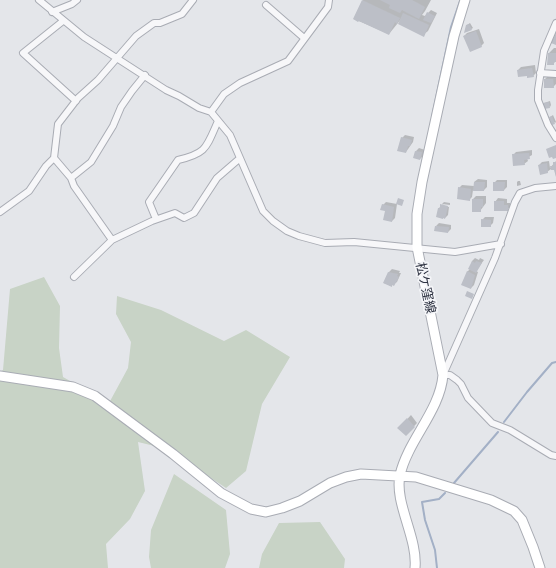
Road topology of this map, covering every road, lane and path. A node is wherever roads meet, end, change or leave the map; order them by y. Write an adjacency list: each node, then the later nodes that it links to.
1 (39, 0): 7 (street)
2 (77, 0): 7 (street)
3 (193, 0): 11 (street)
4 (329, 0): 10 (street)
5 (465, 0): 27 (street, 松ケ窪線)
6 (266, 5): 10 (street)
7 (52, 12): 8 (street)
8 (63, 21): 11 (street); 15 (street)
9 (556, 23): 12 (street)
10 (304, 38): 16 (street)
11 (118, 58): 14 (street); 15 (street)
12 (540, 73): 13 (street); 18 (street)
13 (556, 74)
14 (145, 75): 16 (street); 21 (street)
15 (76, 101): 19 (street)
16 (211, 112): 17 (street)
17 (218, 122): 20 (street); 24 (street)
18 (556, 138)
19 (54, 158): 21 (street); 23 (street)
20 (239, 159): 24 (street); 27 (street)
21 (71, 178): 25 (street)
22 (556, 186): 26 (street)
23 (0, 212)
24 (156, 219): 25 (street)
25 (112, 240): 28 (street)
26 (501, 244): 27 (street); 29 (street)
27 (417, 248): 29 (street, 松ケ窪線)
28 (74, 277)
29 (443, 375): 31 (street); 32 (street, 松ケ窪線)
30 (0, 376): 32 (street)
31 (556, 456)
32 (400, 476): 33 (street, 松ケ窪線); 34 (street)
33 (415, 568)
34 (540, 568)

